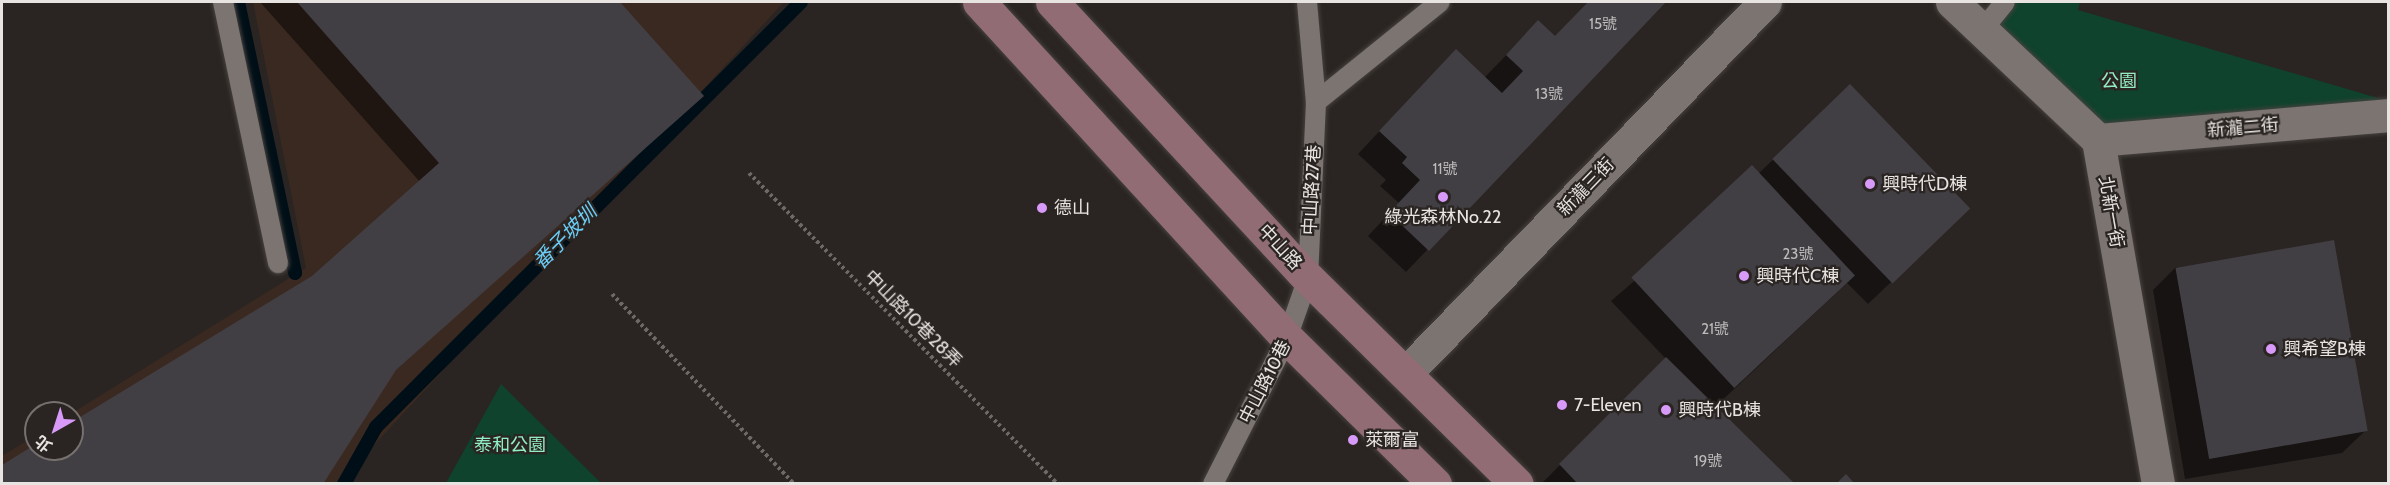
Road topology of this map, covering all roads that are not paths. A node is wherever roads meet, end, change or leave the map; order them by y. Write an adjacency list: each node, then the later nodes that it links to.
1 (224, 2): 13 (lane)
2 (979, 2): 15 (main road)
3 (1053, 2): 14 (main road, 中山路)
4 (1307, 2): 10 (lane, 中山路27巷)
5 (1440, 2): 10 (lane)
6 (1765, 2): 16 (street, 新瀧三街)
7 (1952, 2): 9 (street)
8 (2005, 2): 9 (lane)
9 (1984, 28): 12 (street)
10 (1316, 102): 14 (lane, 中山路27巷)
11 (2388, 115): 12 (street, 新瀧二街)
12 (2098, 140): 20 (street, 北新一街)
13 (278, 263)
14 (1308, 278): 15 (lane, 中山路10巷); 16 (main road, 中山路)
15 (1287, 338): 17 (lane, 中山路10巷); 18 (main road)
16 (1406, 373): 19 (main road, 中山路)
17 (1213, 483)
18 (1435, 483)
19 (1517, 483)
20 (2158, 483)

